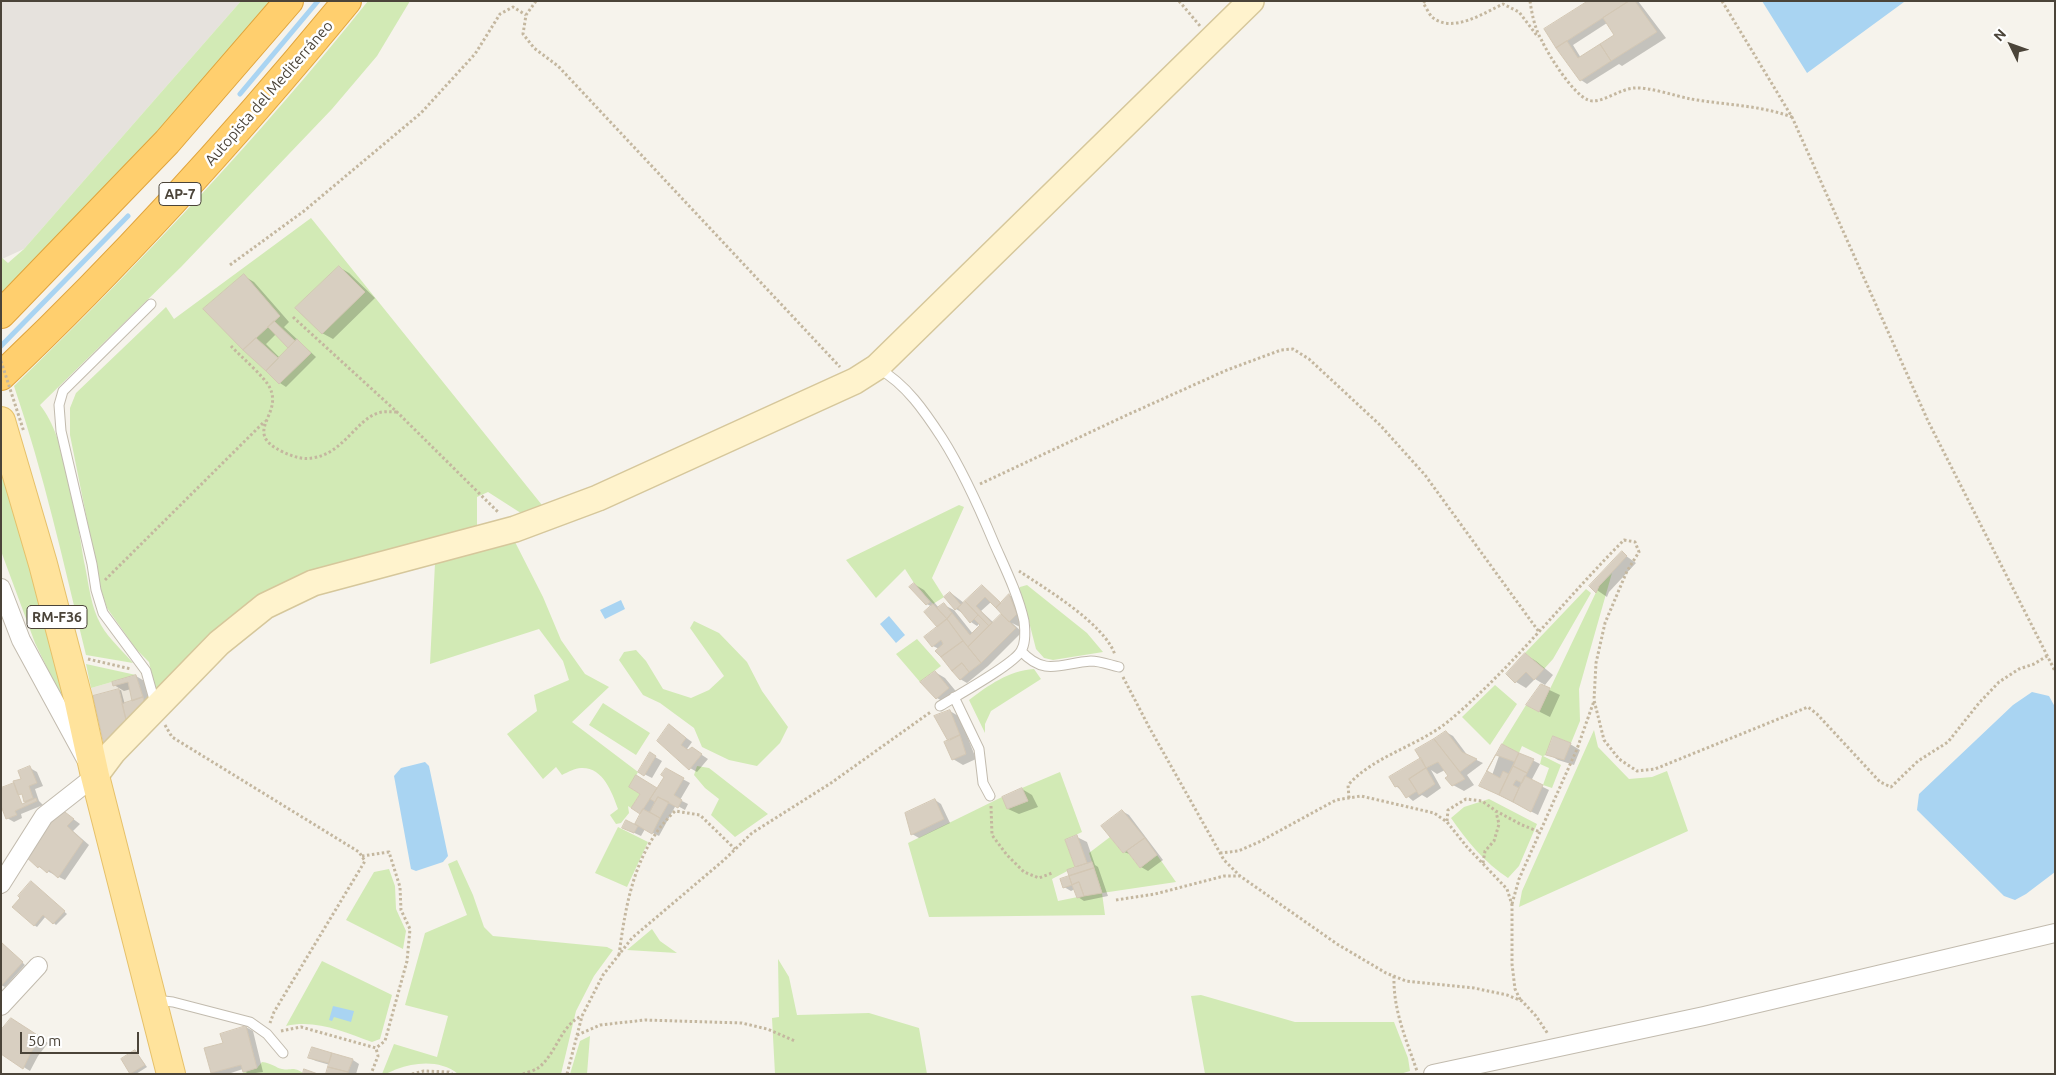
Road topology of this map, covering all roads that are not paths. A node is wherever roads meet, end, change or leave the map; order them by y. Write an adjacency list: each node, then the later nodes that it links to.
1 (289, 1): 5 (highway, AP-7)
2 (347, 1): 7 (highway, Autopista del Mediterráneo / AP-7)
3 (1252, 1): 6 (main road)
4 (151, 304): 14 (lane)
5 (1, 314)
6 (876, 367): 10 (lane); 14 (main road)
7 (1, 376)
8 (13, 426): 15 (main road, RM-F36)
9 (1, 588): 15 (street)
10 (1021, 651): 11 (lane); 12 (lane)
11 (1119, 667)
12 (954, 698): 13 (lane); 16 (lane)
13 (940, 706)
14 (156, 707): 15 (main road)
15 (95, 776): 17 (street); 20 (main road, RM-F36)
16 (990, 796)
17 (1, 884)
18 (2055, 933): 24 (street)
19 (38, 966): 21 (street)
20 (152, 1000): 22 (lane); 23 (main road, RM-F36)
21 (1, 1006)
22 (283, 1052)
23 (171, 1074)
24 (1433, 1074)

